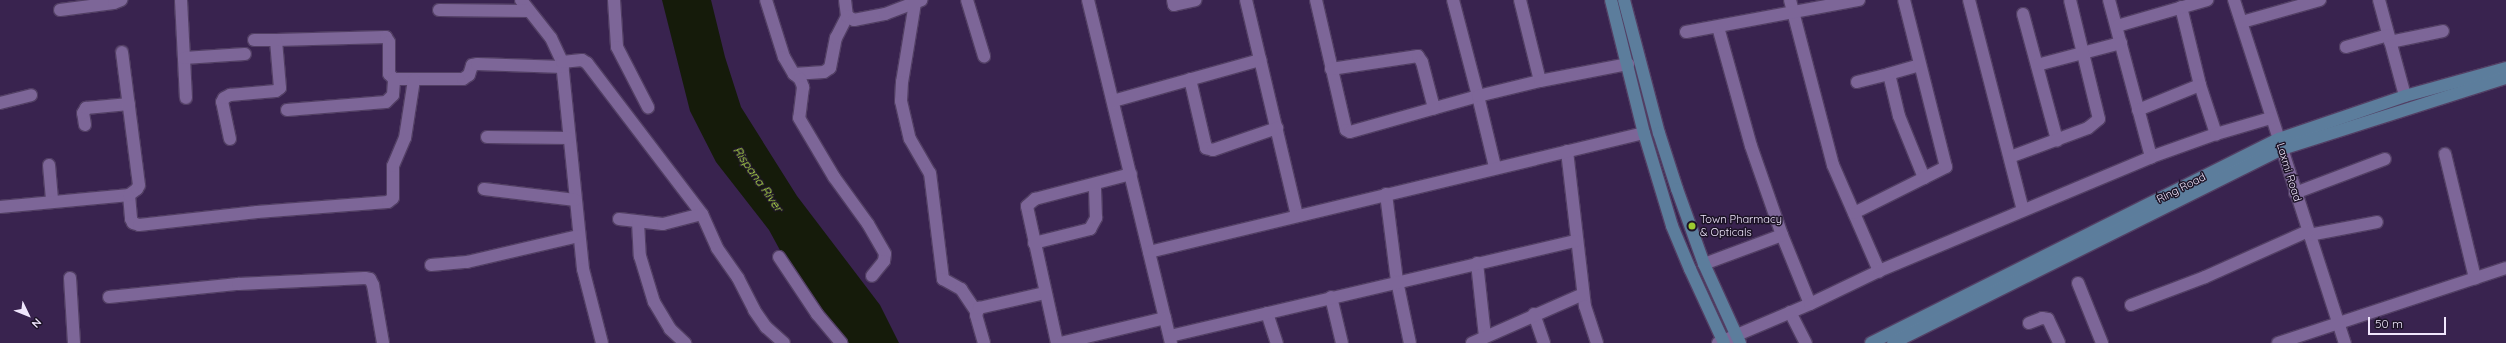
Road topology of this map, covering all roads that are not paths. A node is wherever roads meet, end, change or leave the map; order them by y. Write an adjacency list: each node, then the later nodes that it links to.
1 (120, 0): 29 (street)
2 (184, 0): 49 (street)
3 (521, 0): 31 (street)
4 (614, 0): 73 (street)
5 (766, 0): 57 (street)
6 (845, 0): 34 (street)
7 (967, 0): 48 (street)
8 (1088, 0): 70 (street)
9 (1173, 0): 10 (street)
10 (1195, 0)
11 (1246, 0): 50 (street)
12 (1316, 0): 56 (street)
13 (1453, 0): 67 (street)
14 (1520, 0): 63 (street)
15 (1611, 0): 52 (street)
16 (1624, 0): 119 (street)
17 (1790, 0): 32 (street)
18 (1859, 0): 32 (street)
19 (1904, 0): 53 (street)
20 (1969, 0): 89 (street)
21 (2070, 0): 46 (street)
22 (2109, 0): 37 (street)
23 (2207, 0): 28 (street)
24 (2234, 0): 35 (street, Laxmi Road)
25 (2320, 0): 35 (street)
26 (2379, 0): 40 (street)
27 (918, 2): 34 (street); 134 (street)
28 (2181, 7): 37 (street); 65 (street)
29 (60, 10)
30 (439, 10): 31 (street)
31 (529, 11): 51 (street)
32 (1794, 12): 36 (street); 105 (street)
33 (2023, 14): 54 (street)
34 (847, 16): 57 (street)
35 (2242, 22): 77 (street, Laxmi Road)
36 (1718, 26): 39 (street); 112 (street)
37 (2117, 26): 43 (street)
38 (2443, 31): 40 (street)
39 (1686, 32)
40 (2389, 39): 44 (street); 68 (street)
41 (254, 40): 42 (street)
42 (276, 40): 60 (street); 84 (street)
43 (2121, 43): 46 (street); 76 (street)
44 (2346, 47)
45 (122, 52): 72 (street)
46 (2083, 52): 54 (street); 85 (street)
47 (245, 54): 49 (street)
48 (984, 56)
49 (184, 58): 69 (street)
50 (1260, 60): 62 (street); 79 (street)
51 (562, 64): 61 (street); 83 (street); 106 (street)
52 (1628, 64): 63 (street); 80 (street)
53 (1920, 65): 58 (street); 95 (street)
54 (2037, 65): 85 (street)
55 (2506, 68): 68 (street, Ring Road)
56 (1331, 69): 74 (street); 74 (street)
57 (794, 74): 123 (street)
58 (1889, 74): 64 (street); 95 (street)
59 (2506, 78): 86 (street, Ring Road)
60 (394, 80): 61 (street); 75 (street)
61 (414, 80): 100 (street)
62 (1190, 80): 70 (street); 79 (street)
63 (1540, 81): 67 (street)
64 (1857, 82)
65 (2200, 85): 76 (street); 81 (street)
66 (31, 95): 71 (street)
67 (1478, 96): 74 (street); 93 (street)
68 (2405, 96): 86 (street, Ring Road)
69 (186, 98)
70 (1113, 101): 94 (street)
71 (0, 103)
72 (128, 104): 78 (street); 100 (street)
73 (648, 107)
74 (1434, 108)
75 (287, 110)
76 (2138, 110): 90 (street)
77 (2271, 118): 81 (street); 86 (street, Laxmi Road)
78 (85, 125)
79 (1277, 128): 107 (street)
80 (1644, 133): 87 (street); 144 (street)
81 (2216, 134): 90 (street)
82 (487, 136): 83 (street)
83 (569, 138): 101 (street)
84 (230, 139)
85 (2058, 140): 89 (street)
86 (2281, 144): 98 (street, Laxmi Road); 161 (street, Ring Road); 162 (street, Ring Road)
87 (1568, 151): 93 (street); 114 (street)
88 (2445, 154): 125 (street)
89 (2010, 157): 104 (street)
90 (2151, 157): 104 (street)
91 (2385, 159): 98 (street)
92 (49, 165): 102 (street)
93 (1495, 167): 99 (street)
94 (1131, 174): 96 (street); 116 (street)
95 (1924, 178): 105 (street)
96 (1095, 184): 115 (street); 115 (street)
97 (484, 189): 101 (street)
98 (2295, 193): 111 (street, Laxmi Road)
99 (1386, 194): 107 (street); 126 (street)
100 (129, 195): 102 (street)
101 (575, 200): 113 (street)
102 (52, 202): 103 (street)
103 (0, 207)
104 (2023, 210): 122 (street)
105 (1854, 213): 122 (street)
106 (702, 214): 109 (street); 149 (street)
107 (1297, 215): 116 (street)
108 (619, 219): 109 (street)
109 (638, 222): 148 (street)
110 (2377, 222): 111 (street)
111 (2308, 233): 133 (street); 140 (street, Laxmi Road)
112 (1782, 235): 119 (street); 132 (street)
113 (579, 236): 120 (street); 147 (street)
114 (1576, 241): 118 (street); 129 (street)
115 (1034, 243): 128 (street)
116 (1149, 252): 138 (street)
117 (779, 257): 150 (street)
118 (1477, 263): 126 (street); 141 (street)
119 (1704, 264): 142 (street)
120 (431, 265)
121 (2506, 268): 125 (street)
122 (1879, 271): 132 (street)
123 (872, 276)
124 (70, 278): 145 (street)
125 (2475, 278): 140 (street)
126 (1398, 281): 131 (street); 156 (street)
127 (2078, 283): 164 (street)
128 (1045, 293): 134 (street); 152 (street)
129 (1583, 294): 137 (street); 159 (street)
130 (109, 297): 146 (street)
131 (1331, 297): 136 (street); 155 (street)
132 (1810, 304): 135 (street)
133 (2131, 305)
134 (976, 312): 151 (street)
135 (1790, 312): 142 (street); 160 (street)
136 (1267, 313): 143 (street); 154 (street)
137 (1534, 314): 141 (street); 158 (street)
138 (1165, 318): 143 (street); 153 (street)
139 (2029, 323): 163 (street)
140 (2338, 324): 165 (street); 166 (street, Laxmi Road)
141 (1485, 336): 157 (street)
142 (1738, 339): 144 (street)
143 (1170, 340)
144 (1722, 342)
145 (74, 343)
146 (383, 343)
147 (602, 343)
148 (684, 343)
149 (784, 343)
150 (840, 343)
151 (984, 343)
152 (1057, 343)
153 (1061, 343)
154 (1277, 343)
155 (1342, 343)
156 (1410, 343)
157 (1472, 343)
158 (1544, 343)
159 (1597, 343)
160 (1806, 343)
161 (1871, 343)
162 (1893, 343)
163 (2059, 343)
164 (2102, 343)
165 (2278, 343)
166 (2344, 343)

